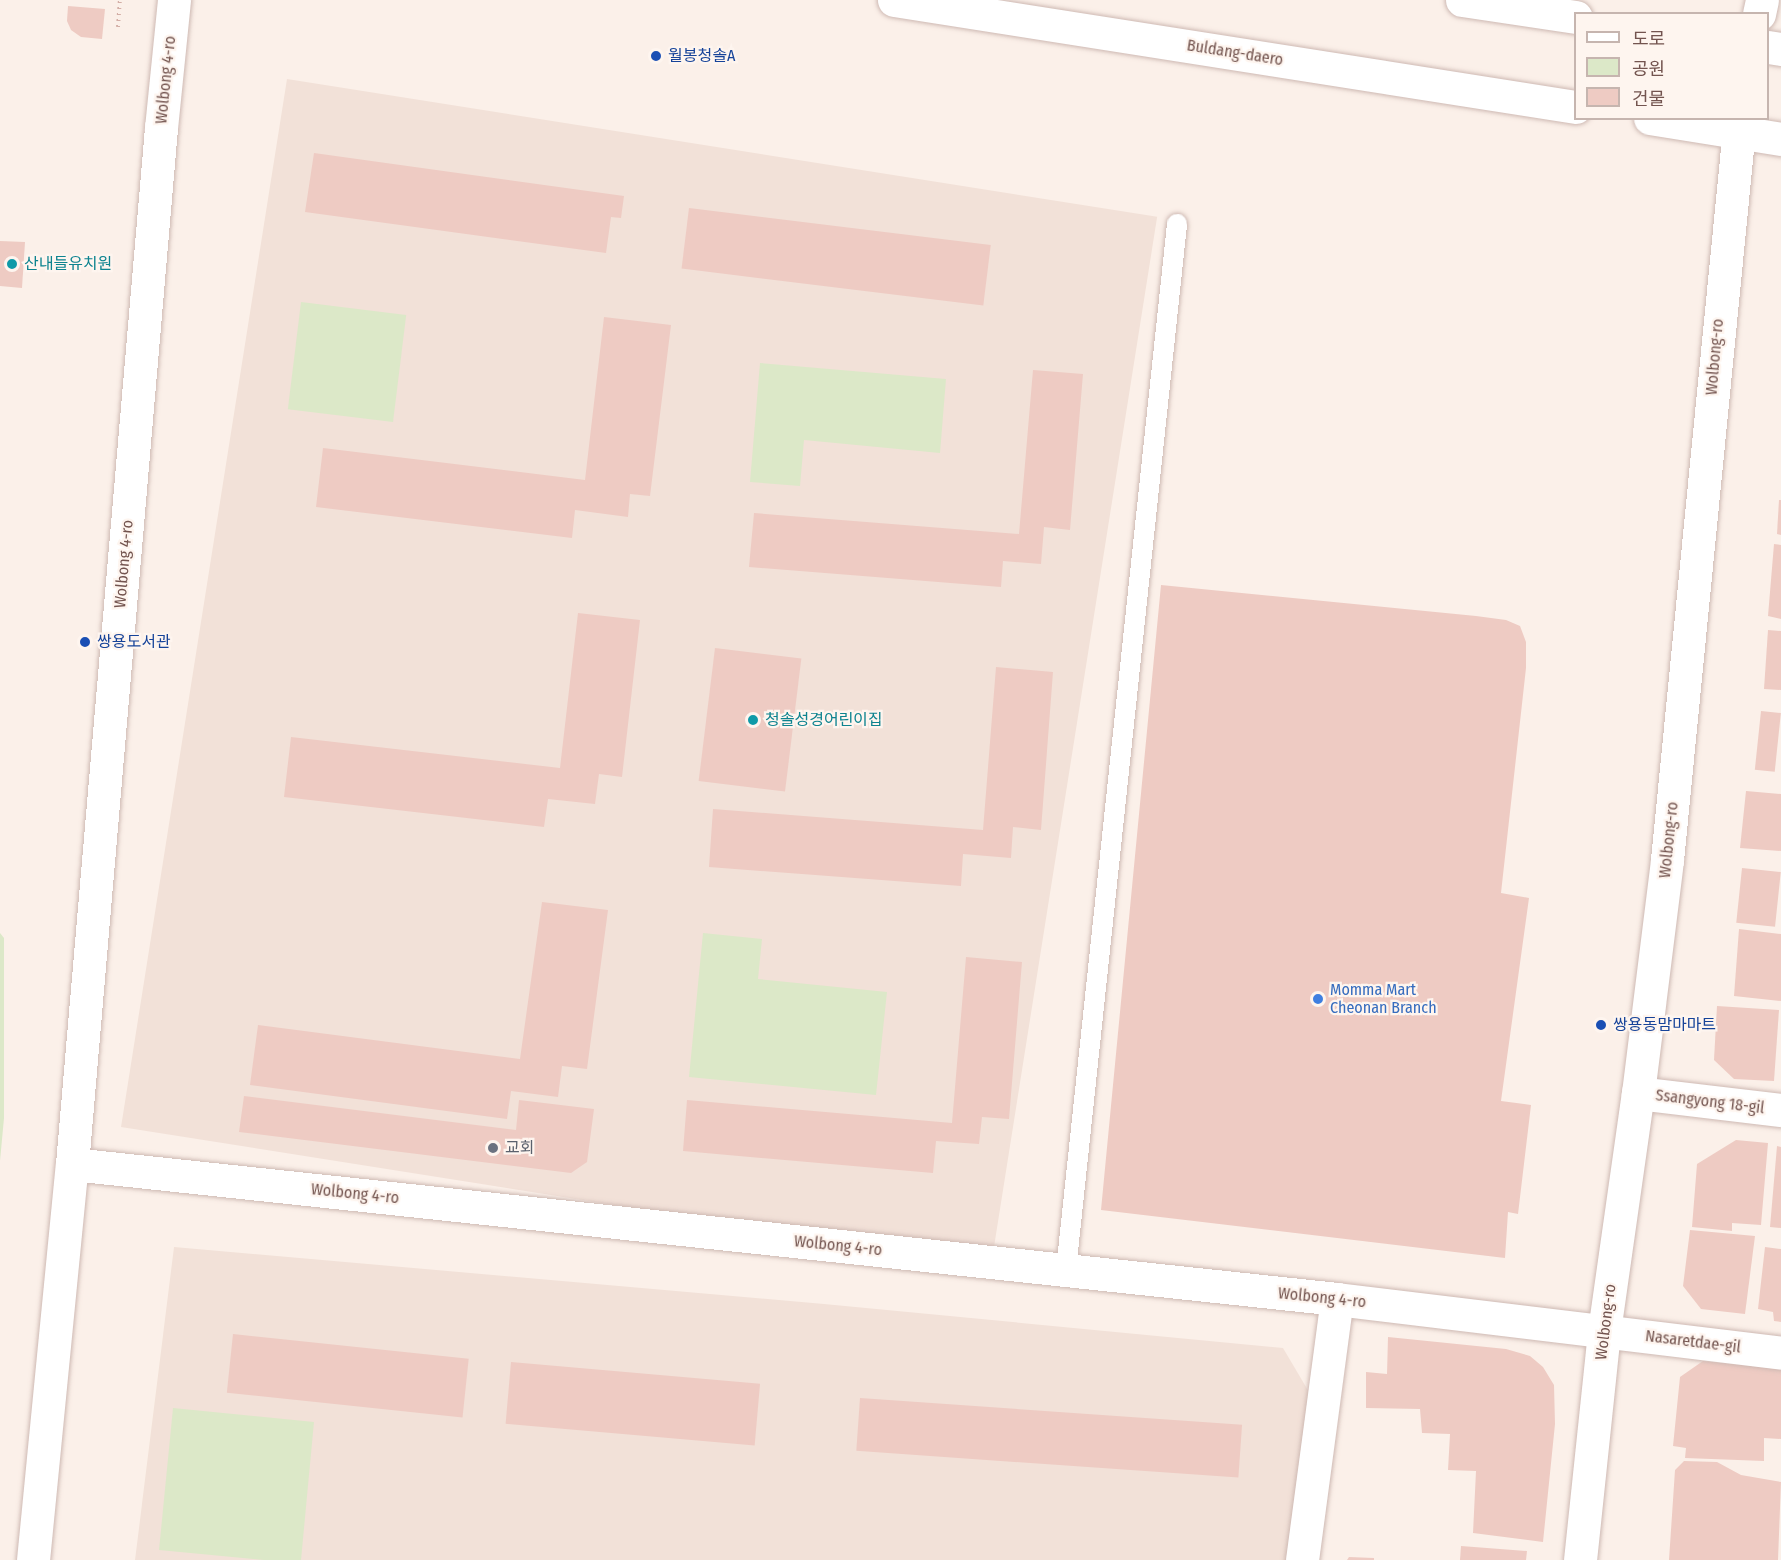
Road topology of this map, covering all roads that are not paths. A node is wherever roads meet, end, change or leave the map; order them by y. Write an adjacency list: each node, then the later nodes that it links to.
1 (174, 0): 12 (street, Wolbong 4-ro)
2 (894, 0): 5 (street, Buldang-daero)
3 (1462, 0): 4 (street)
4 (1574, 17)
5 (1574, 107)
6 (1675, 120): 7 (street)
7 (1738, 125): 8 (street); 10 (street, Wolbong-ro)
8 (1781, 139)
9 (1177, 224): 13 (lane)
10 (1638, 1093): 11 (street, Ssangyong 18-gil); 15 (street, Wolbong-ro)
11 (1781, 1110)
12 (72, 1164): 13 (street, Wolbong 4-ro); 17 (street, Wolbong 4-ro)
13 (1066, 1270): 14 (street, Wolbong 4-ro)
14 (1336, 1299): 15 (street, Wolbong 4-ro); 18 (street)
15 (1604, 1331): 16 (street, Nasaretdae-gil); 19 (street, Wolbong-ro)
16 (1781, 1353)
17 (33, 1560)
18 (1302, 1560)
19 (1580, 1560)

